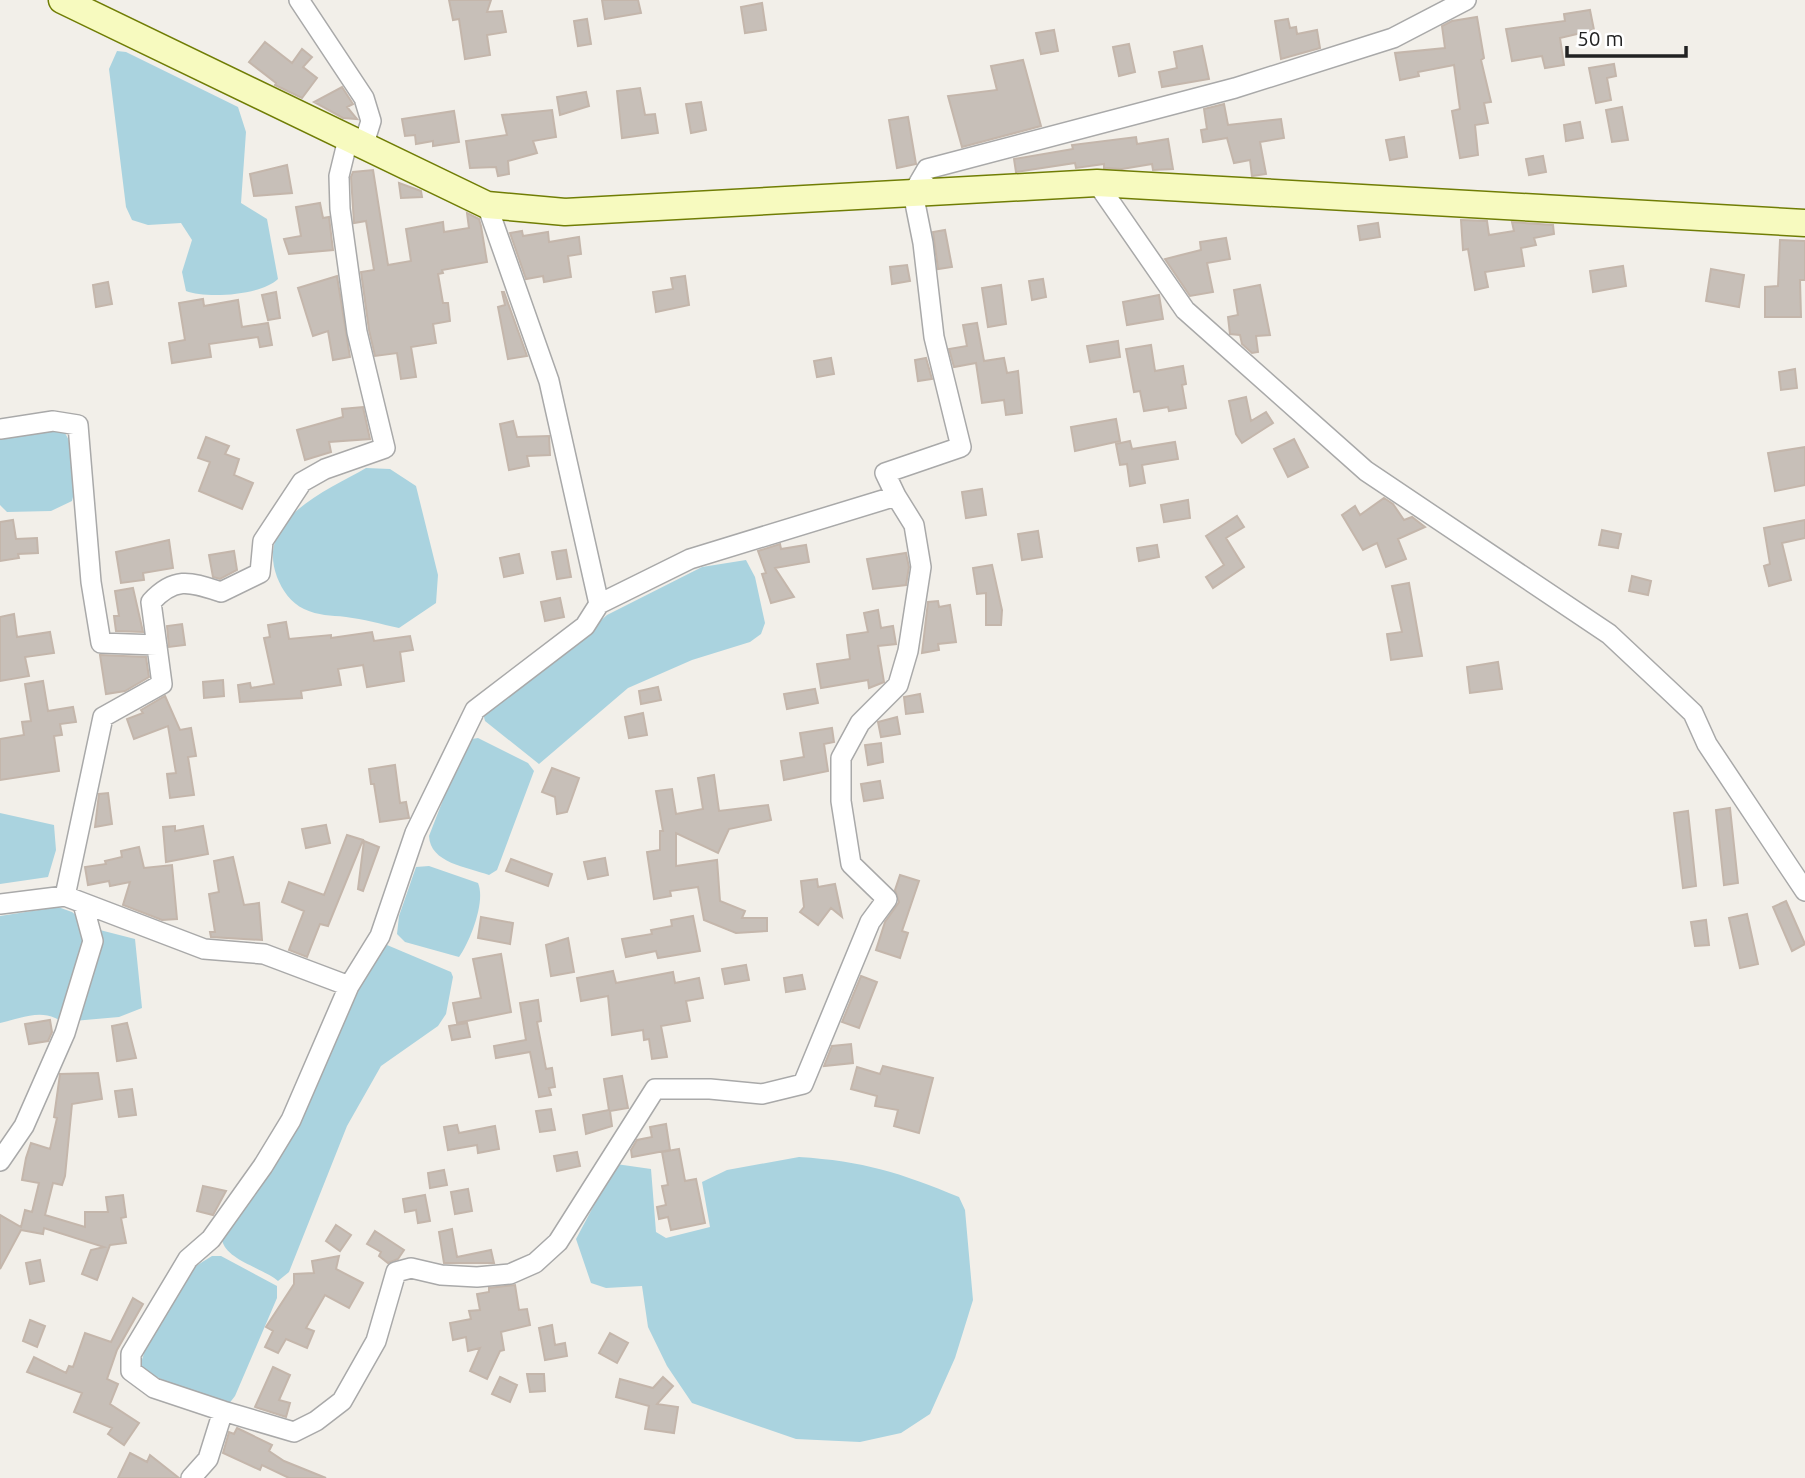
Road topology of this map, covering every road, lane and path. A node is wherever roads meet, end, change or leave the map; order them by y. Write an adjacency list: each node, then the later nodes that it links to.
1 (62, 0): 5 (main road)
2 (299, 0): 5 (street)
3 (1466, 0): 4 (street)
4 (1442, 7): 7 (street)
5 (348, 139): 8 (main road); 13 (street)
6 (1097, 183): 7 (main road); 9 (main road); 14 (street)
7 (913, 193): 8 (main road); 11 (street)
8 (487, 205): 12 (street)
9 (1805, 223)
10 (0, 429): 13 (street)
11 (896, 496): 12 (street); 19 (street)
12 (599, 604): 17 (street)
13 (157, 645): 15 (street)
14 (1805, 891)
15 (74, 900): 16 (street); 17 (street); 18 (street)
16 (0, 904)
17 (349, 986): 19 (street)
18 (0, 1161)
19 (223, 1411): 20 (street)
20 (191, 1478)

